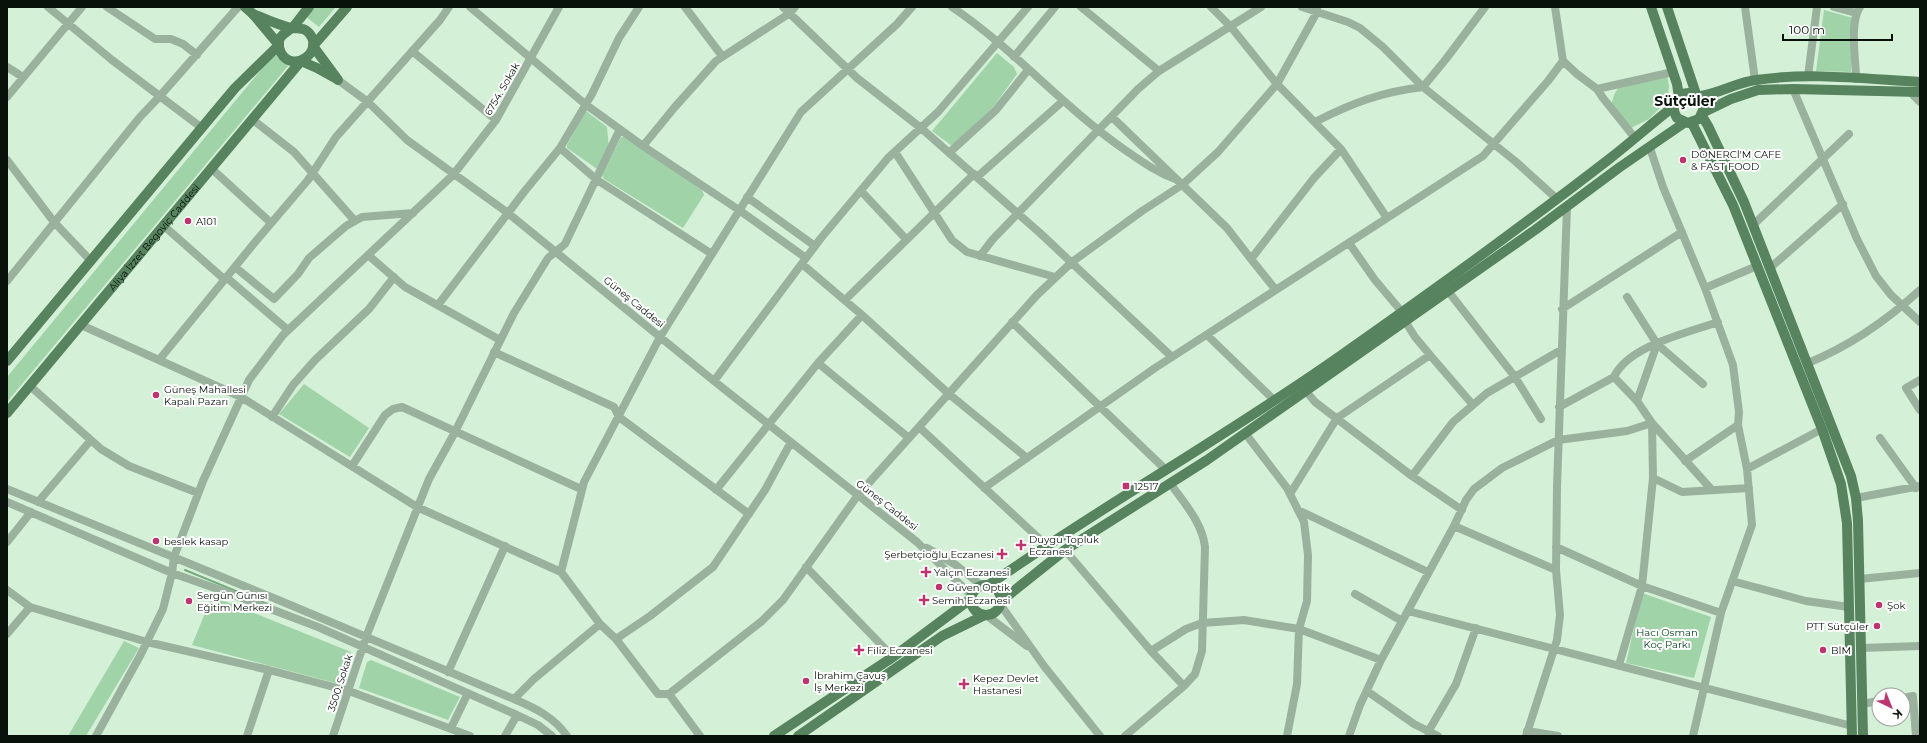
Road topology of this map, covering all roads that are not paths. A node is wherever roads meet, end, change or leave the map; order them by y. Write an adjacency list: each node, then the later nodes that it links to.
1 (48, 7): 33 (street)
2 (82, 7): 33 (street)
3 (108, 7): 40 (street)
4 (238, 7): 40 (street)
5 (245, 7): 32 (main road)
6 (310, 7): 34 (main road)
7 (347, 7): 38 (main road)
8 (450, 7): 39 (street)
9 (470, 7): 43 (street)
10 (559, 7): 43 (street, 6754. Sokak)
11 (639, 7): 70 (street)
12 (685, 7): 41 (street)
13 (783, 7): 29 (street)
14 (912, 7): 47 (street)
15 (952, 7): 36 (street)
16 (1028, 7): 36 (street)
17 (1055, 7): 42 (street)
18 (1081, 7): 49 (street)
19 (1211, 7): 35 (street)
20 (1261, 7): 35 (street)
21 (1302, 7): 30 (street)
22 (1485, 7): 58 (street)
23 (1555, 7): 44 (street)
24 (1651, 7): 50 (main road)
25 (1666, 7): 64 (main road)
26 (1745, 7): 55 (street)
27 (1817, 7): 51 (street)
28 (1834, 7): 31 (street)
29 (792, 10): 41 (street); 47 (street)
30 (1317, 10): 57 (street); 58 (street)
31 (1858, 10): 53 (street)
32 (253, 14): 34 (main road); 37 (main road)
33 (68, 24): 52 (street); 63 (street)
34 (292, 28): 37 (main road); 38 (main road)
35 (1231, 28): 49 (street); 57 (street)
36 (998, 42): 42 (street); 79 (street)
37 (279, 45): 45 (main road); 78 (main road)
38 (313, 46): 45 (main road); 54 (main road)
39 (412, 51): 68 (street); 75 (street)
40 (196, 54): 63 (street)
41 (722, 56): 85 (street)
42 (1014, 57): 48 (street)
43 (530, 59): 70 (street); 75 (street, 6754. Sokak)
44 (1564, 60): 60 (street); 84 (street)
45 (301, 61): 54 (main road); 74 (main road, Aliya İzzet Begoviç Caddesi)
46 (7, 67): 52 (street)
47 (848, 69): 79 (street); 101 (street)
48 (1028, 70): 67 (street); 90 (street)
49 (1159, 72): 73 (street)
50 (1674, 72): 60 (street); 66 (main road)
51 (1808, 76): 53 (main road); 55 (main road)
52 (23, 77): 65 (street)
53 (1856, 79): 56 (main road)
54 (338, 80): 68 (street, Güneş Caddesi)
55 (1755, 80): 64 (main road)
56 (1920, 82)
57 (1277, 84): 76 (street); 99 (street)
58 (1423, 86): 76 (street); 84 (street)
59 (1793, 88): 61 (main road); 72 (main road); 91 (street)
60 (1597, 89): 83 (street)
61 (1909, 91): 62 (main road); 69 (street)
62 (1920, 92)
63 (160, 96): 78 (street); 112 (street)
64 (1698, 96): 66 (main road); 72 (main road)
65 (7, 97)
66 (1678, 97): 71 (main road)
67 (1063, 101): 81 (street); 96 (street)
68 (368, 102): 94 (street); 95 (street, Güneş Caddesi)
69 (1920, 102)
70 (585, 104): 80 (street); 86 (street)
71 (1673, 107): 77 (main road); 83 (main road)
72 (1703, 114): 77 (main road); 114 (main road)
73 (1112, 117): 81 (street); 97 (street)
74 (253, 120): 93 (main road, Aliya İzzet Begoviç Caddesi); 94 (street)
75 (496, 120): 95 (street, 6754. Sokak)
76 (1315, 122): 88 (street)
77 (1688, 123): 87 (main road); 128 (main road)
78 (202, 128): 125 (main road)
79 (921, 128): 89 (street); 90 (street)
80 (620, 129): 85 (street); 98 (street, 3500. Sokak)
81 (1097, 131): 97 (street); 109 (street)
82 (1849, 134): 91 (street)
83 (1635, 138): 102 (main road)
84 (1494, 143): 102 (street); 110 (street)
85 (643, 146): 105 (street)
86 (560, 148): 98 (street); 107 (street)
87 (1650, 148): 104 (main road); 116 (street)
88 (1340, 149): 110 (street); 124 (street)
89 (895, 152): 100 (street); 108 (street)
90 (950, 153): 96 (street)
91 (1823, 159): 103 (street); 114 (street)
92 (7, 160): 112 (street)
93 (212, 169): 113 (street); 115 (main road, Aliya İzzet Begoviç Caddesi)
94 (313, 172): 111 (street); 113 (street)
95 (453, 174): 106 (street, 6754. Sokak); 107 (street, Güneş Caddesi)
96 (975, 176): 108 (street); 109 (street)
97 (1175, 179): 99 (street)
98 (597, 180): 120 (street, 3500. Sokak); 121 (street)
99 (1182, 185): 124 (street); 127 (street)
100 (861, 191): 117 (street); 119 (street)
101 (747, 197): 105 (street); 119 (street)
102 (1557, 199): 145 (main road)
103 (1843, 204): 130 (street); 142 (street)
104 (1567, 206): 138 (main road); 143 (street)
105 (740, 210): 121 (street); 126 (street)
106 (413, 213): 111 (street); 122 (street, 6754. Sokak)
107 (508, 213): 120 (street, Güneş Caddesi); 141 (street)
108 (933, 214): 117 (street); 123 (street)
109 (1018, 214): 123 (street); 127 (street)
110 (1387, 218): 118 (street)
111 (355, 221): 129 (street)
112 (54, 222): 125 (street); 134 (street)
113 (271, 223): 129 (street)
114 (1753, 225): 130 (main road)
115 (164, 226): 132 (street); 149 (main road, Aliya İzzet Begoviç Caddesi)
116 (1682, 232): 135 (street); 143 (street)
117 (906, 240): 140 (street)
118 (1349, 243): 136 (street); 145 (street)
119 (815, 246): 126 (street)
120 (556, 252): 152 (street, Güneş Caddesi); 153 (street, 3500. Sokak)
121 (712, 254): 152 (street)
122 (368, 255): 131 (street); 150 (street, 6754. Sokak)
123 (980, 256): 133 (street)
124 (1251, 259): 136 (street)
125 (91, 261): 160 (main road)
126 (804, 261): 140 (street); 166 (street)
127 (1072, 262): 133 (street); 158 (street)
128 (1757, 266): 135 (street); 187 (main road)
129 (234, 267): 132 (street)
130 (1770, 268): 162 (main road)
131 (394, 277): 141 (street); 179 (street)
132 (225, 278): 150 (street); 159 (street)
133 (1055, 278): 146 (street)
134 (7, 281)
135 (1705, 288): 147 (street)
136 (1275, 289): 151 (street)
137 (1920, 290): 142 (street)
138 (1448, 291): 145 (main road); 163 (street)
139 (1627, 297): 154 (street)
140 (845, 300): 144 (street)
141 (438, 305): 153 (street)
142 (1902, 306): 148 (street); 162 (street)
143 (1562, 309): 155 (street)
144 (862, 315): 161 (street); 170 (street)
145 (1404, 316): 157 (street); 169 (main road); 172 (main road)
146 (1012, 322): 170 (street); 175 (street)
147 (1718, 322): 154 (street); 185 (street)
148 (1920, 322)
149 (81, 325): 159 (street); 168 (main road, Aliya İzzet Begoviç Caddesi)
150 (288, 330): 171 (street, 6754. Sokak)
151 (1207, 335): 158 (street); 172 (street)
152 (660, 337): 166 (street, Güneş Caddesi); 180 (street)
153 (500, 340): 156 (street, 3500. Sokak)
154 (1657, 344): 164 (street); 167 (street); 173 (street)
155 (1561, 350): 163 (street); 176 (street)
156 (494, 352): 180 (street); 188 (street, 3500. Sokak)
157 (1430, 355): 174 (street); 181 (street)
158 (1172, 357): 175 (street)
159 (159, 360): 171 (street)
160 (7, 361)
161 (818, 363): 184 (street); 190 (street)
162 (1808, 363): 213 (main road)
163 (1515, 377): 174 (street); 182 (street)
164 (1614, 377): 173 (street); 176 (street)
165 (1920, 380): 177 (street)
166 (714, 381): 184 (street, Güneş Caddesi)
167 (1703, 384)
168 (30, 386): 178 (main road, Aliya İzzet Begoviç Caddesi); 192 (street)
169 (1306, 390): 181 (street); 189 (main road)
170 (949, 394): 186 (street); 195 (street)
171 (241, 397): 179 (street); 210 (street, 6754. Sokak)
172 (1274, 400): 199 (main road)
173 (1637, 401): 183 (street)
174 (1473, 405): 200 (street)
175 (1100, 406): 195 (street); 199 (street)
176 (1559, 407): 193 (street)
177 (1920, 410)
178 (7, 413)
179 (272, 416): 197 (street)
180 (619, 417): 207 (street); 209 (street)
181 (1337, 418): 200 (street); 211 (street)
182 (1541, 419)
183 (1652, 423): 193 (street); 196 (street); 201 (street)
184 (769, 424): 194 (street, Güneş Caddesi); 209 (street)
185 (1738, 425): 196 (street); 198 (street)
186 (919, 427): 190 (street); 204 (street)
187 (1822, 429): 198 (street); 244 (main road)
188 (455, 432): 197 (street); 207 (street); 216 (street, 3500. Sokak)
189 (1245, 433): 202 (main road); 211 (street)
190 (909, 438): 212 (street)
191 (1880, 438): 203 (street)
192 (91, 440): 210 (street); 215 (street)
193 (1558, 440): 218 (street); 226 (street)
194 (791, 442): 212 (street, Güneş Caddesi); 220 (street)
195 (1027, 458): 204 (street)
196 (1685, 461): 208 (street)
197 (352, 466): 216 (street)
198 (1747, 469): 205 (street)
199 (1166, 470): 224 (main road)
200 (1412, 476): 218 (street)
201 (1653, 478): 208 (street); 238 (street)
202 (1170, 483): 227 (main road); 249 (street)
203 (1918, 487): 213 (street)
204 (984, 488): 224 (street)
205 (1749, 488): 208 (street); 236 (street)
206 (7, 489): 215 (street)
207 (581, 489): 231 (street)
208 (1711, 489)
209 (716, 490): 220 (street)
210 (198, 493): 228 (street, 6754. Sokak)
211 (1290, 494): 217 (street)
212 (858, 495): 223 (street, Güneş Caddesi); 229 (street)
213 (1856, 498): 235 (main road)
214 (7, 502): 219 (street)
215 (38, 502): 228 (street)
216 (417, 507): 225 (street); 254 (street, 3500. Sokak)
217 (1298, 510): 232 (street); 252 (street)
218 (1462, 510): 221 (street)
219 (31, 512): 222 (street); 234 (street)
220 (749, 514): 255 (street)
221 (1454, 526): 230 (street); 232 (street)
222 (7, 542)
223 (917, 542): 237 (street); 241 (street)
224 (1046, 545): 237 (main road)
225 (505, 546): 231 (street); 267 (street)
226 (1556, 548): 230 (street); 238 (street)
227 (1065, 550): 242 (main road); 262 (street)
228 (174, 557): 234 (street, 6754. Sokak); 254 (street)
229 (806, 567): 263 (street); 273 (street)
230 (1556, 570): 261 (street)
231 (561, 572): 250 (street)
232 (1428, 572): 245 (street)
233 (1920, 573): 235 (street)
234 (172, 574): 256 (street, 6754. Sokak); 258 (street)
235 (1860, 579): 259 (main road)
236 (1732, 581): 244 (street); 246 (street)
237 (984, 586): 241 (main road); 242 (main road)
238 (1642, 586): 246 (street); 265 (street)
239 (7, 590): 243 (street)
240 (1355, 594): 248 (street)
241 (972, 597): 247 (main road); 263 (main road)
242 (1000, 603): 247 (main road); 260 (street)
243 (30, 607): 253 (street); 256 (street)
244 (1849, 607): 280 (main road)
245 (1408, 610): 248 (street); 251 (street)
246 (1720, 613): 269 (street)
247 (986, 615): 260 (street); 292 (main road)
248 (1402, 621): 264 (street)
249 (1202, 623): 252 (street); 262 (street); 268 (street)
250 (600, 624): 255 (street); 275 (street)
251 (1476, 628): 261 (street); 281 (street)
252 (1299, 629): 264 (street); 295 (street)
253 (7, 634)
254 (366, 637): 258 (street, 3500. Sokak); 267 (street)
255 (616, 639): 273 (street)
256 (147, 642): 266 (street); 283 (street, 6754. Sokak)
257 (1920, 646): 259 (street)
258 (363, 647): 270 (street, 3500. Sokak); 272 (street)
259 (1861, 648): 277 (main road)
260 (1031, 649): 293 (street)
261 (1554, 649): 265 (street); 282 (street)
262 (1151, 651): 268 (street)
263 (893, 657): 291 (main road)
264 (1382, 660): 271 (street)
265 (1619, 665): 269 (street)
266 (269, 670): 270 (street); 284 (street)
267 (448, 672): 275 (street)
268 (1184, 686): 294 (street)
269 (1703, 686): 280 (street); 299 (street)
270 (349, 691): 279 (street); 285 (street, 3500. Sokak)
271 (1367, 691): 281 (street); 296 (street)
272 (468, 693): 278 (street); 279 (street)
273 (669, 694): 290 (street)
274 (1916, 694): 301 (street)
275 (514, 699): 289 (street)
276 (1871, 702): 277 (street)
277 (1862, 704): 300 (main road)
278 (517, 714): 287 (street); 288 (street)
279 (451, 728): 286 (street)
280 (1852, 731)
281 (1428, 732): 297 (street)
282 (1527, 734): 298 (street)
283 (96, 736)
284 (247, 736)
285 (333, 736)
286 (470, 736)
287 (505, 736)
288 (552, 736)
289 (567, 736)
290 (700, 736)
291 (774, 736)
292 (798, 736)
293 (1100, 736)
294 (1125, 736)
295 (1287, 736)
296 (1349, 736)
297 (1438, 736)
298 (1558, 736)
299 (1692, 736)
300 (1863, 736)
301 (1916, 736)

